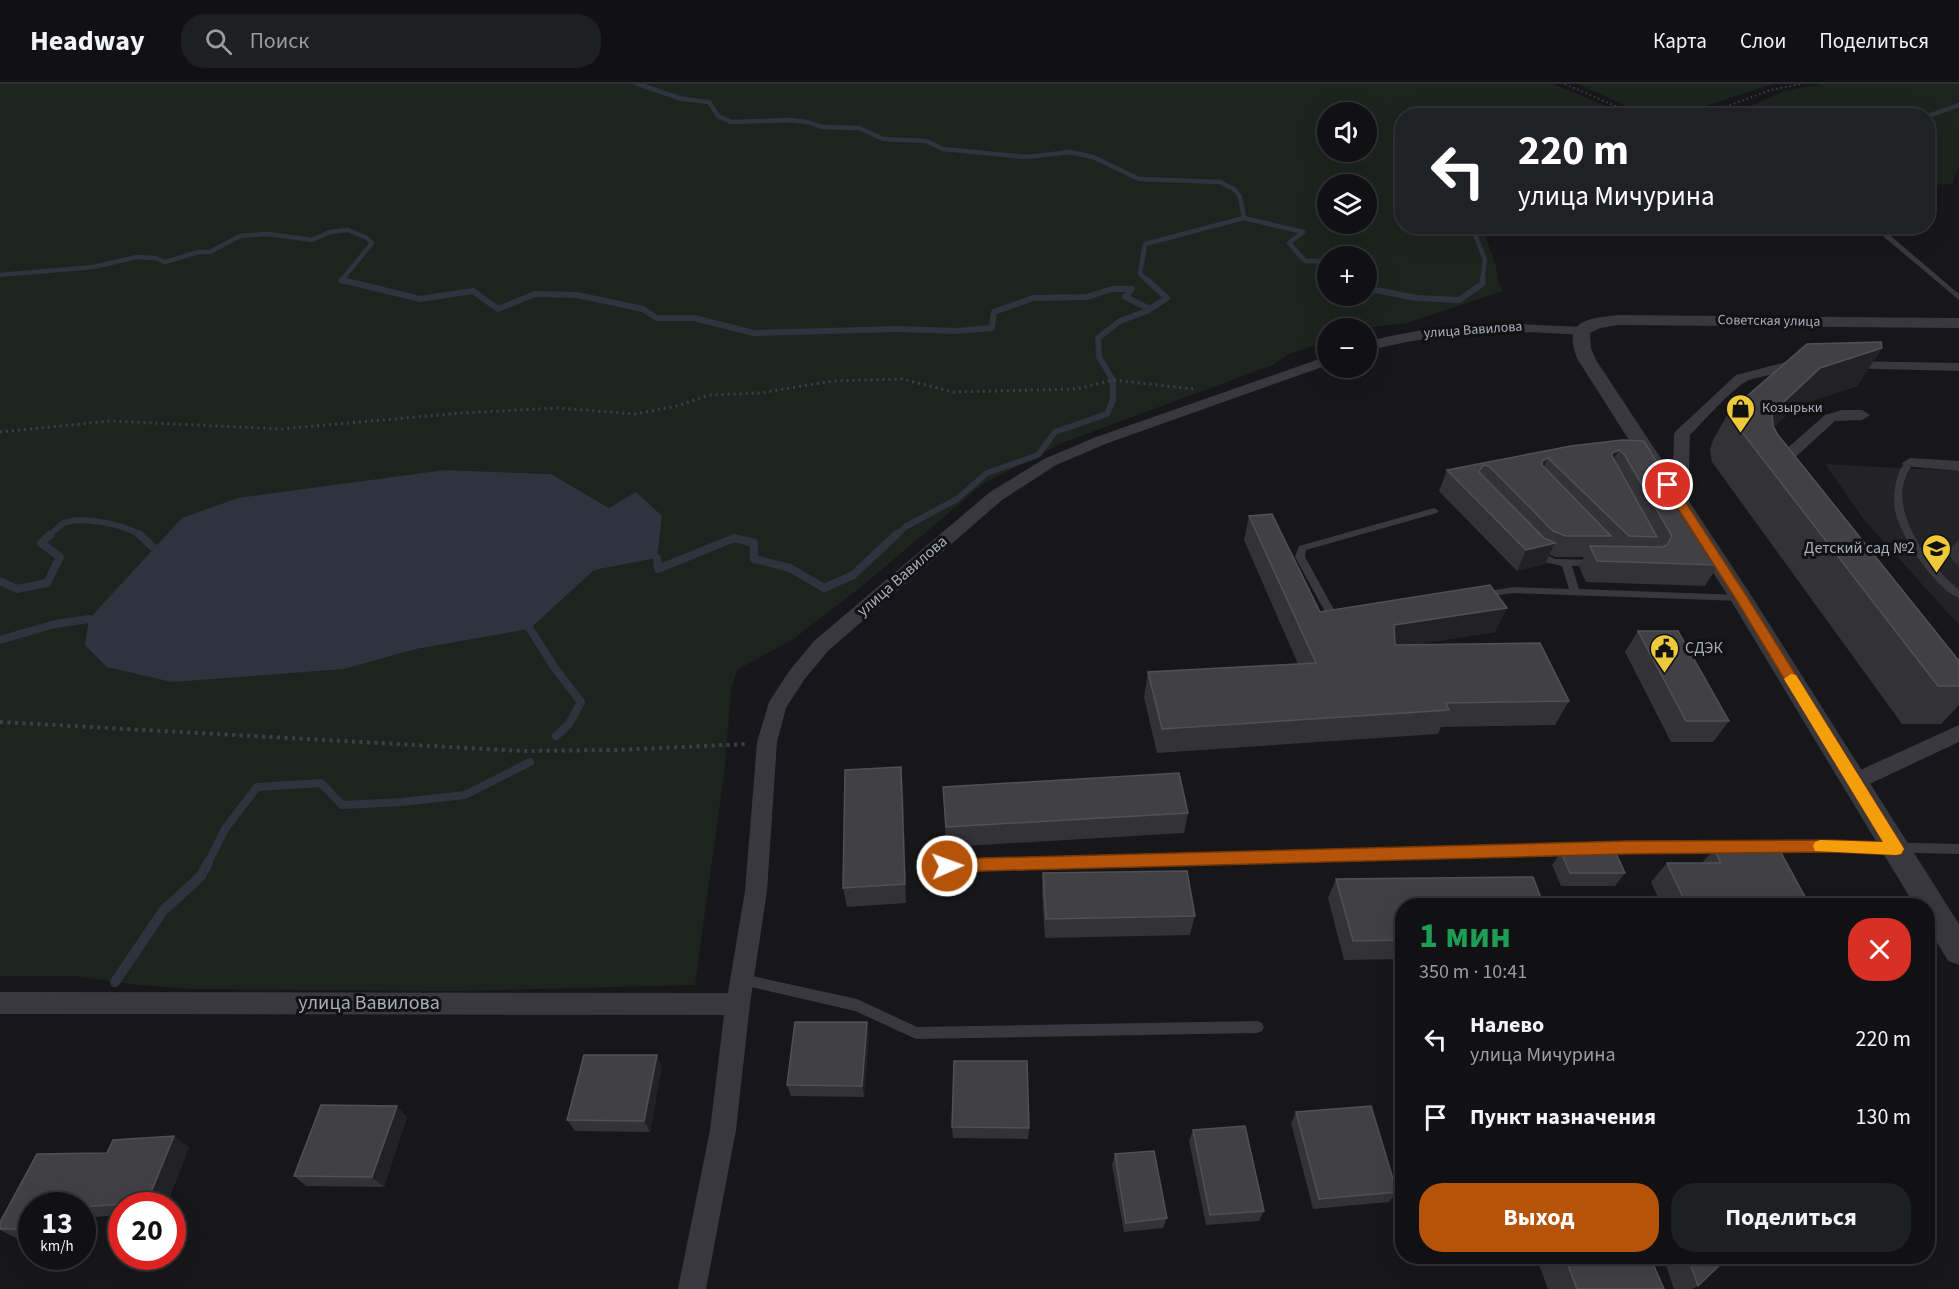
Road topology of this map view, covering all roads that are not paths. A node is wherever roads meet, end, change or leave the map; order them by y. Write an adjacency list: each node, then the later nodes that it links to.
1 (1883, 234): 2 (lane)
2 (1959, 298)
3 (1959, 323): 4 (street, Советская улица)
4 (1581, 331): 5 (street, улица Вавилова); 12 (street)
5 (1377, 344)
6 (1317, 364): 30 (street, улица Вавилова)
7 (1959, 367): 12 (street)
8 (1862, 415): 11 (street)
9 (1910, 463): 10 (street); 18 (lane)
10 (1959, 466)
11 (1788, 482)
12 (1680, 503): 20 (street)
13 (1434, 511): 21 (lane)
14 (1531, 548): 15 (lane)
15 (1566, 562): 16 (lane); 17 (lane)
16 (1600, 562)
17 (1575, 591): 19 (lane); 20 (lane)
18 (1959, 595)
19 (1466, 598)
20 (1741, 598): 23 (street)
21 (1349, 621)
22 (1958, 735): 23 (street)
23 (1854, 782): 24 (street)
24 (1896, 849): 25 (lane); 26 (lane); 27 (street)
25 (1959, 849)
26 (947, 866)
27 (1926, 898)
28 (1935, 912): 29 (street)
29 (1959, 951)
30 (740, 992): 31 (street, улица Вавилова); 32 (lane); 33 (street, улица Вавилова)
31 (0, 1003)
32 (1257, 1027)
33 (692, 1289)

